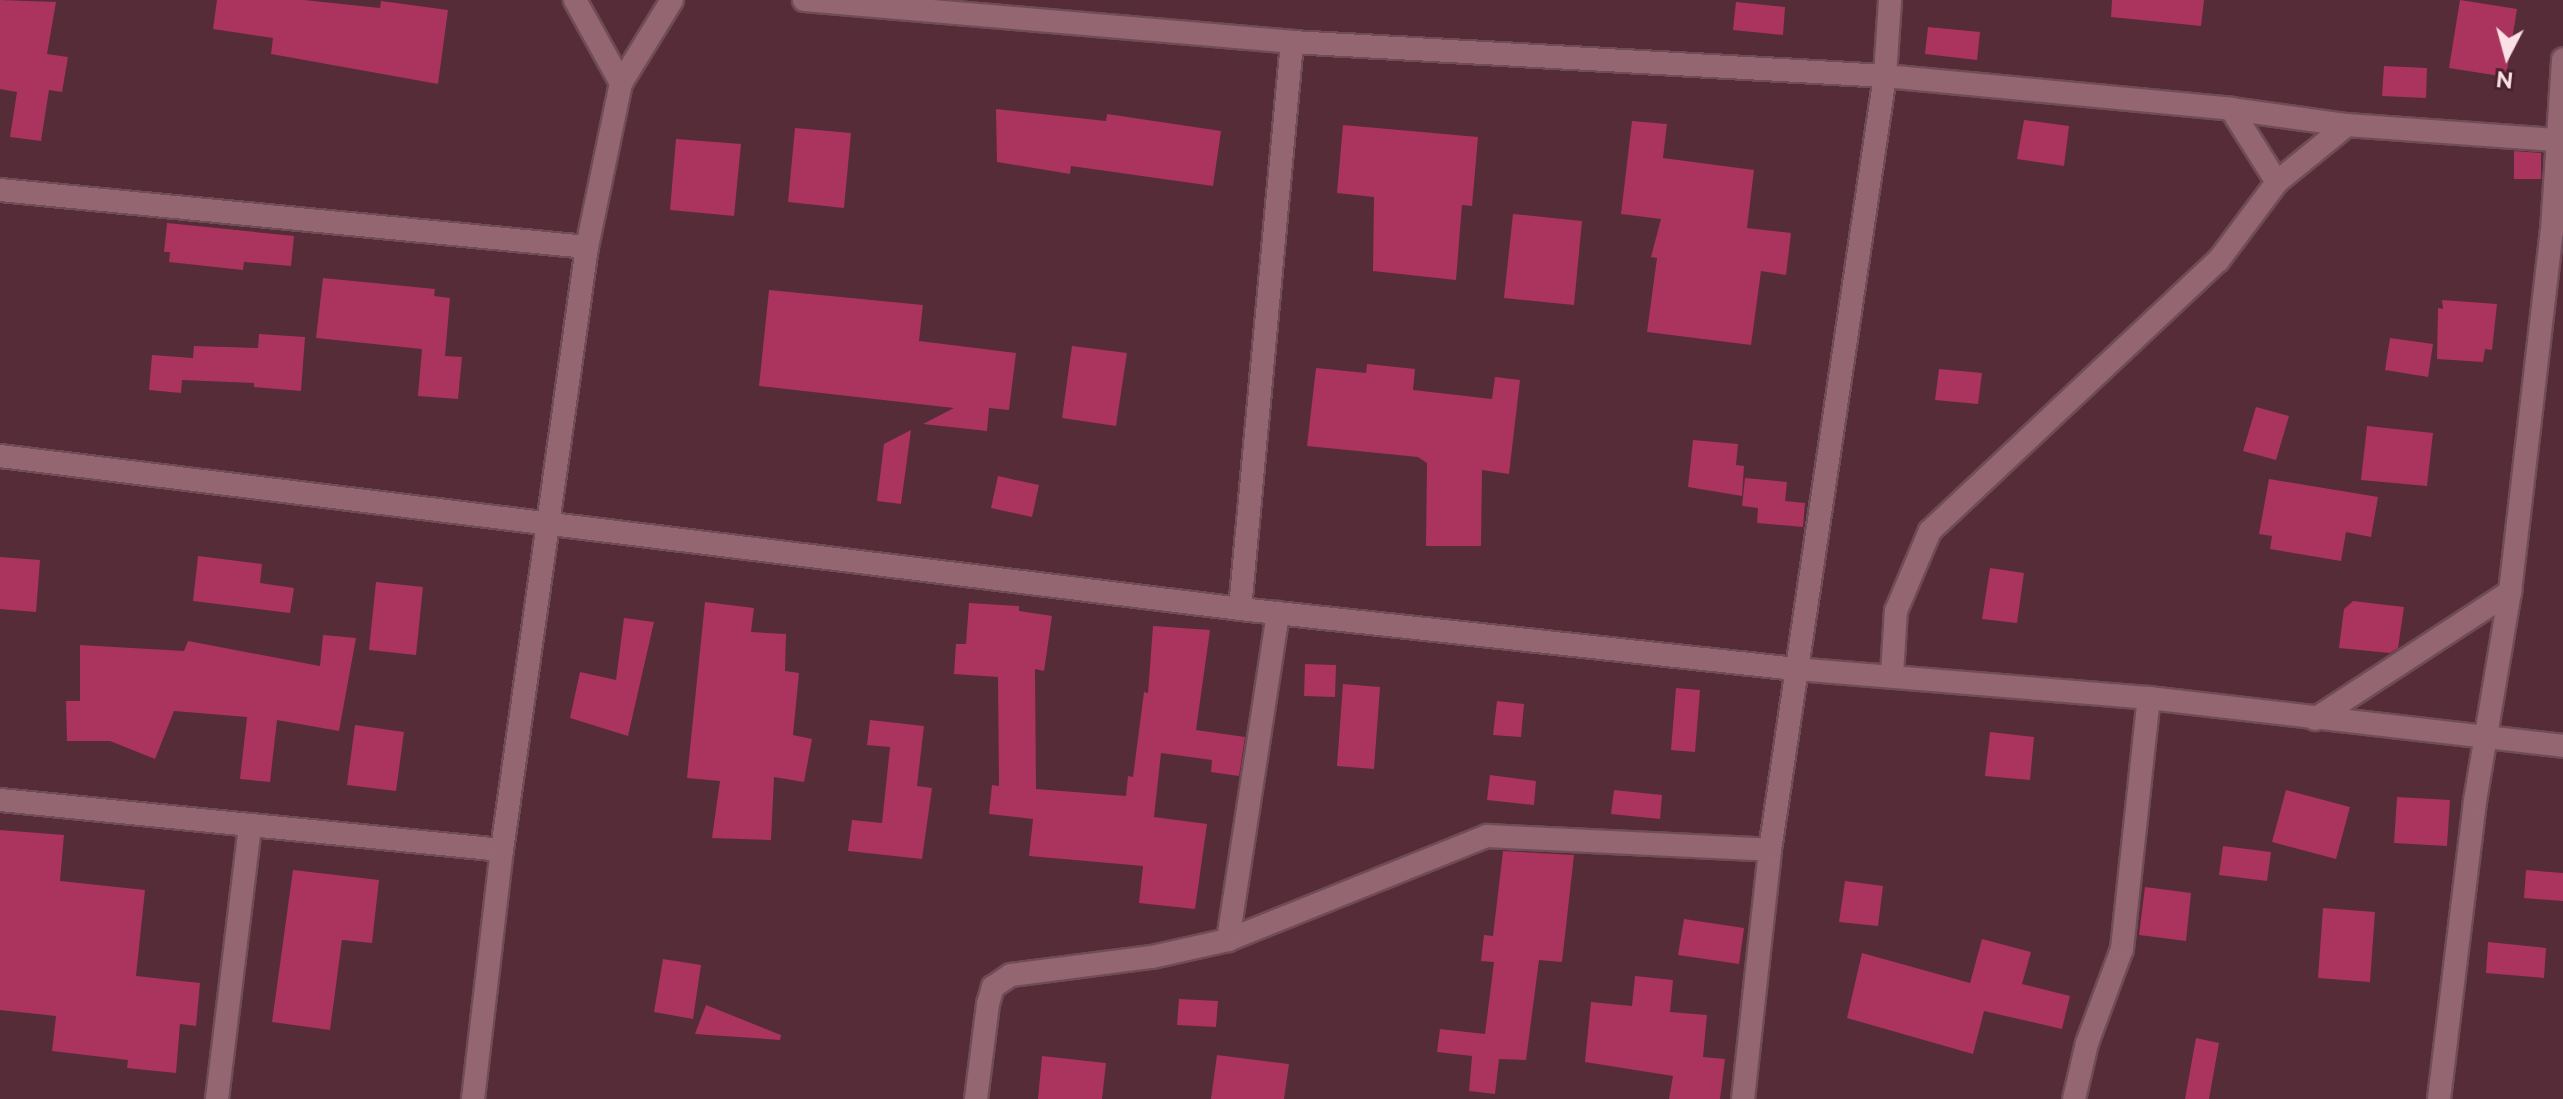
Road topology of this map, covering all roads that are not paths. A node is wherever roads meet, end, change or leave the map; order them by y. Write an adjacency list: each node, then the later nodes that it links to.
1 (575, 0): 8 (street)
2 (672, 0): 8 (street)
3 (804, 0): 5 (street)
4 (1890, 0): 7 (street)
5 (1292, 42): 7 (street); 19 (street)
6 (2563, 59): 9 (street)
7 (1885, 76): 10 (street); 21 (street)
8 (621, 83): 15 (street)
9 (2562, 96): 12 (street)
10 (2231, 109): 11 (street); 13 (street)
11 (2347, 125): 12 (street); 13 (street)
12 (2558, 140): 18 (street)
13 (2277, 182): 22 (street)
14 (0, 190): 15 (street)
15 (587, 247): 17 (street)
16 (0, 456): 17 (street)
17 (548, 522): 19 (street); 29 (street)
18 (2510, 592): 24 (street); 25 (street)
19 (1240, 609): 20 (street)
20 (1278, 613): 21 (street); 31 (street)
21 (1796, 669): 22 (street); 30 (street)
22 (1892, 674): 23 (street)
23 (2149, 698): 24 (street); 36 (street)
24 (2315, 719): 25 (street)
25 (2487, 735): 26 (street); 37 (street)
26 (2563, 746)
27 (0, 800): 28 (street)
28 (250, 825): 29 (street); 32 (street)
29 (502, 850): 33 (street)
30 (1770, 850): 31 (street); 35 (street)
31 (1228, 940): 34 (street)
32 (217, 1099)
33 (473, 1099)
34 (976, 1099)
35 (1743, 1099)
36 (2074, 1099)
37 (2439, 1099)

